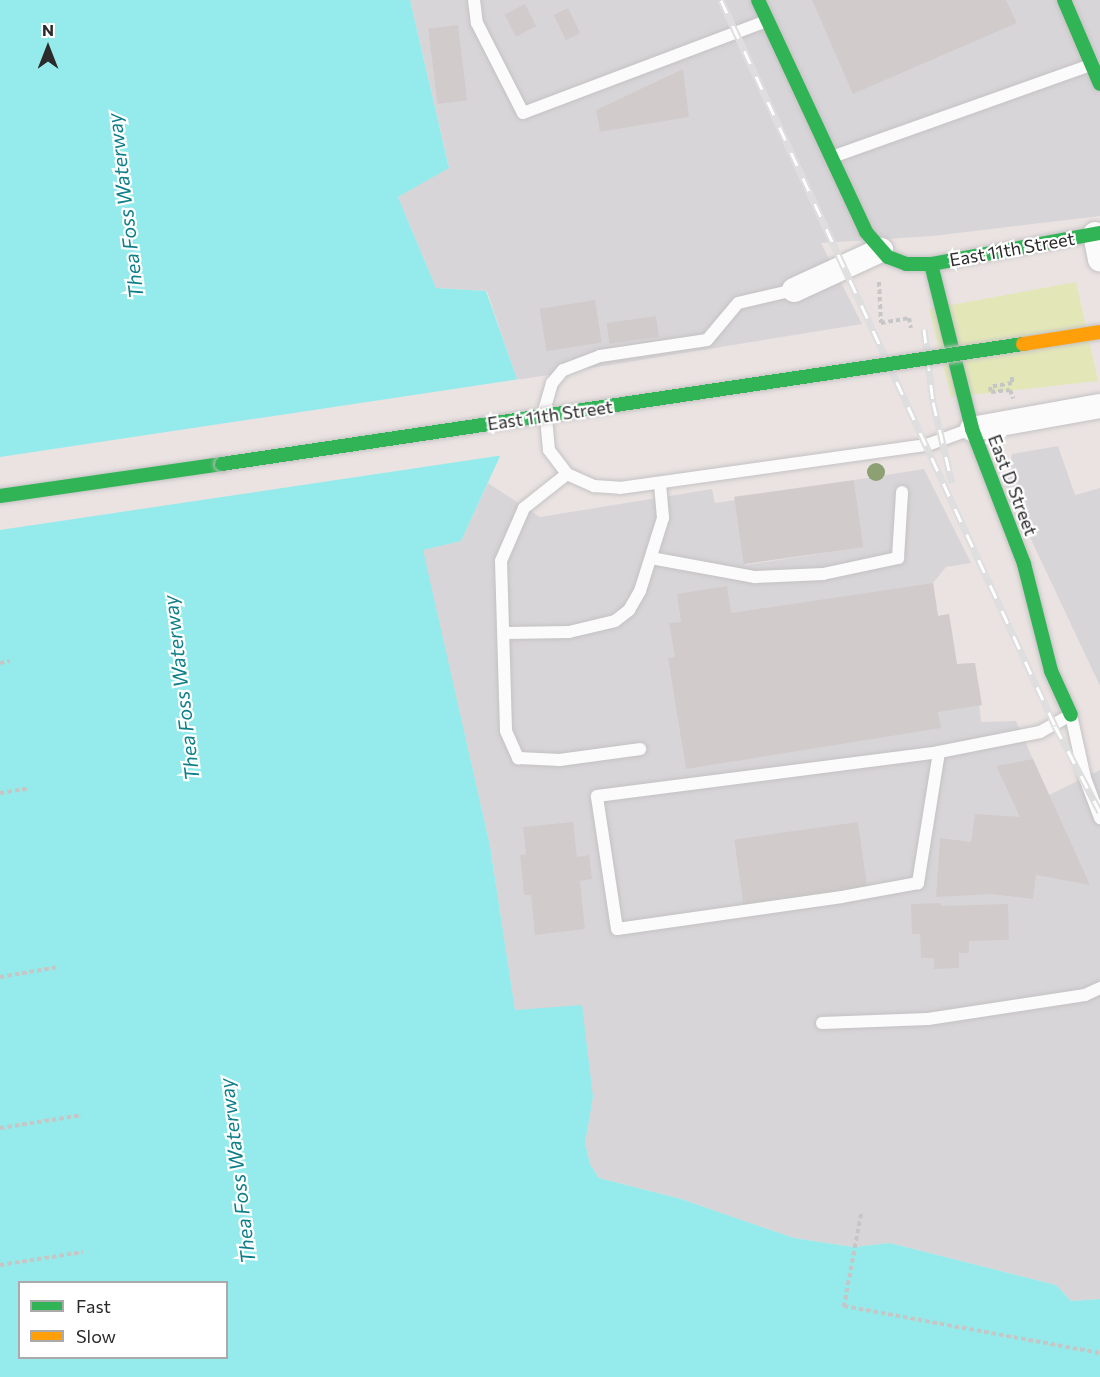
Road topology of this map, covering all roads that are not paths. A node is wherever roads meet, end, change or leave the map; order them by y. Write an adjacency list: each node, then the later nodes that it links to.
1 (474, 0): 4 (lane)
2 (758, 0): 4 (street)
3 (1064, 0): 5 (street)
4 (766, 21): 7 (street)
5 (1092, 64): 6 (street); 7 (lane)
6 (1100, 84)
7 (831, 157): 9 (street)
8 (1098, 233): 10 (street); 11 (street, East 11th Street)
9 (881, 250): 11 (street, East 11th Street); 12 (street)
10 (1100, 260)
11 (931, 264): 15 (street, East D Street)
12 (794, 290): 16 (lane)
13 (1100, 332): 19 (street, East 11th Street, bridge)
14 (1100, 406): 15 (street)
15 (972, 429): 17 (lane); 22 (street, East D Street)
16 (567, 474): 17 (lane); 21 (lane)
17 (660, 483): 20 (lane)
18 (902, 492): 20 (lane)
19 (0, 496)
20 (651, 558): 21 (lane)
21 (506, 633): 23 (lane)
22 (1071, 715): 24 (lane); 25 (lane)
23 (640, 749)
24 (939, 752): 24 (lane)
25 (1100, 818)
26 (1100, 988): 27 (lane)
27 (822, 1023)

